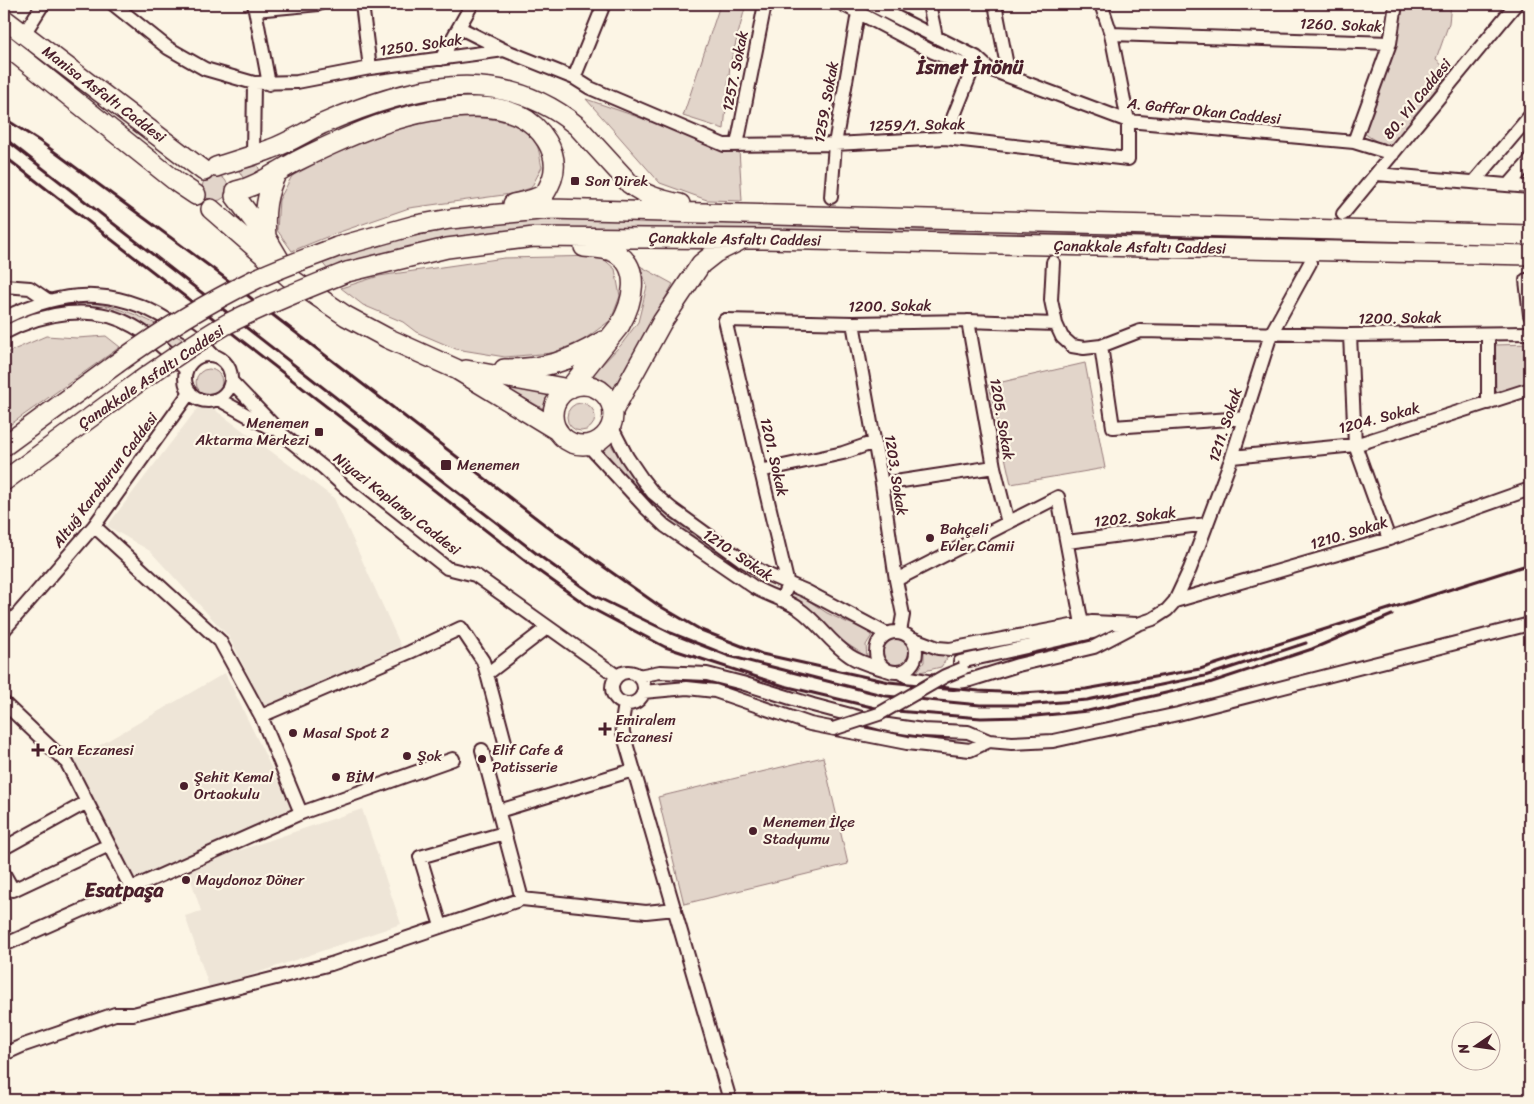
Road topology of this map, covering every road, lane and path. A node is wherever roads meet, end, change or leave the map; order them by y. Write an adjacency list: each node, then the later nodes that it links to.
1 (43, 4): 19 (street)
2 (113, 4): 31 (street, 1250. Sokak)
3 (319, 4): 15 (street)
4 (362, 4): 26 (street)
5 (472, 4): 18 (street)
6 (604, 4): 30 (street)
7 (765, 4): 38 (street, 1257. Sokak)
8 (842, 4): 16 (street, A. Gaffar Okan Caddesi)
9 (870, 4): 21 (street, A. Gaffar Okan Caddesi)
10 (929, 4): 21 (street)
11 (995, 4): 29 (street)
12 (1102, 4): 20 (street)
13 (1396, 4): 22 (street)
14 (1516, 4): 39 (street, 80. Yıl Caddesi)
15 (255, 7): 32 (street)
16 (858, 13): 27 (street, A. Gaffar Okan Caddesi); 37 (street, 1259. Sokak)
17 (4, 19): 19 (highway, Manisa Asfaltı Caddesi)
18 (460, 28): 24 (street); 25 (street)
19 (24, 34): 42 (highway, Manisa Asfaltı Caddesi)
20 (1111, 34): 22 (street, 1260. Sokak); 34 (street)
21 (936, 36): 28 (street, A. Gaffar Okan Caddesi)
22 (1390, 43): 36 (street)
23 (4, 44): 49 (highway, Manisa Asfaltı Caddesi)
24 (504, 50): 25 (street, 1250. Sokak); 30 (street, 1250. Sokak)
25 (441, 59): 26 (street, 1250. Sokak)
26 (370, 68): 32 (street, 1250. Sokak)
27 (973, 68): 28 (street, A. Gaffar Okan Caddesi); 35 (street)
28 (989, 69): 29 (street, A. Gaffar Okan Caddesi)
29 (1009, 76): 34 (street, A. Gaffar Okan Caddesi)
30 (574, 78): 38 (street, 1250. Sokak)
31 (254, 83): 32 (street, 1250. Sokak); 40 (street)
32 (269, 84)
33 (1530, 116): 45 (street)
34 (1128, 121): 35 (street, 1259/1. Sokak); 36 (street, A. Gaffar Okan Caddesi)
35 (945, 138): 37 (street, 1259/1. Sokak)
36 (1354, 142): 39 (street, A. Gaffar Okan Caddesi)
37 (835, 144): 38 (street, 1259/1. Sokak); 50 (street, 1259. Sokak)
38 (737, 145)
39 (1393, 154): 44 (street, 80. Yıl Caddesi)
40 (253, 155): 42 (highway); 52 (highway)
41 (1530, 161): 46 (street)
42 (210, 169): 48 (highway); 49 (highway)
43 (277, 172): 48 (highway); 55 (highway); 56 (highway)
44 (1377, 174): 45 (street); 53 (street, 80. Yıl Caddesi)
45 (1474, 182): 46 (street)
46 (1508, 185): 47 (street)
47 (1530, 187)
48 (236, 194): 51 (highway); 55 (highway)
49 (196, 195): 51 (highway)
50 (831, 197)
51 (211, 208): 62 (highway)
52 (723, 214): 54 (highway, Çanakkale Asfaltı Caddesi); 56 (highway, Çanakkale Asfaltı Caddesi)
53 (1343, 214)
54 (1530, 235)
55 (266, 236): 62 (highway)
56 (366, 238): 95 (highway, Çanakkale Asfaltı Caddesi, bridge)
57 (742, 240): 58 (highway, Çanakkale Asfaltı Caddesi); 59 (highway, Çanakkale Asfaltı Caddesi); 89 (highway)
58 (488, 242): 77 (highway); 99 (highway, Çanakkale Asfaltı Caddesi, bridge)
59 (1530, 255)
60 (1053, 262): 71 (street)
61 (1310, 263): 73 (street, 1211. Sokak)
62 (290, 278): 80 (highway)
63 (1526, 280): 66 (street)
64 (4, 286): 65 (street)
65 (49, 301): 67 (street); 79 (street)
66 (1530, 315)
67 (4, 318)
68 (725, 320): 70 (street, 1200. Sokak); 98 (street, 1201. Sokak)
69 (968, 321): 70 (street, 1200. Sokak); 71 (street, 1200. Sokak); 97 (street, 1205. Sokak)
70 (853, 323): 92 (street, 1203. Sokak)
71 (1056, 324): 78 (street, 1200. Sokak)
72 (4, 333): 81 (street)
73 (1271, 334): 76 (street, 1200. Sokak); 78 (street, 1200. Sokak); 88 (street, 1211. Sokak)
74 (1488, 334): 75 (street, 1200. Sokak); 76 (street, 1200. Sokak); 87 (street)
75 (1530, 334)
76 (1350, 335): 94 (street)
77 (610, 336): 80 (highway); 83 (highway)
78 (1101, 346): 88 (street)
79 (214, 355): 81 (street); 82 (street)
80 (456, 369): 83 (highway); 90 (highway)
81 (186, 370): 85 (street)
82 (231, 381): 86 (street); 91 (street, Niyazi Kaplangı Caddesi)
83 (569, 389): 89 (highway); 90 (highway)
84 (1530, 389): 87 (street, 1204. Sokak)
85 (190, 392): 86 (street); 104 (street, Altuğ Karaburun Caddesi)
86 (218, 399): 91 (street, Niyazi Kaplangı Caddesi)
87 (1488, 403): 94 (street, 1204. Sokak)
88 (1245, 418): 96 (street, 1211. Sokak)
89 (612, 419): 93 (highway); 108 (street, 1210. Sokak)
90 (558, 431): 93 (highway)
91 (283, 435): 115 (street, Niyazi Kaplangı Caddesi)
92 (875, 442): 98 (street); 100 (street, 1203. Sokak)
93 (588, 445): 109 (street, 1210. Sokak)
94 (1355, 445): 96 (street, 1204. Sokak); 105 (street)
95 (4, 446)
96 (1232, 457): 103 (street, 1211. Sokak)
97 (994, 466): 100 (street); 102 (street, 1205. Sokak)
98 (760, 471): 108 (street, 1201. Sokak)
99 (4, 481)
100 (882, 484): 107 (street, 1203. Sokak)
101 (1530, 489): 105 (street, 1210. Sokak)
102 (1008, 523): 106 (street); 107 (street)
103 (1207, 524): 106 (street, 1202. Sokak); 110 (street, 1211. Sokak)
104 (94, 526): 116 (street, Altuğ Karaburun Caddesi); 127 (street)
105 (1389, 539): 110 (street, 1210. Sokak)
106 (1067, 542): 112 (street)
107 (896, 580): 117 (street, 1203. Sokak)
108 (788, 585): 109 (street); 117 (street, 1210. Sokak)
109 (781, 600): 120 (street, 1210. Sokak)
110 (1175, 601): 113 (street)
111 (1111, 623): 112 (street, 1210. Sokak); 113 (street, 1210. Sokak); 119 (street)
112 (1082, 624): 117 (street, 1210. Sokak)
113 (1138, 624): 118 (street)
114 (1530, 624): 129 (street)
115 (548, 627): 122 (street); 123 (street, Niyazi Kaplangı Caddesi)
116 (4, 630)
117 (899, 635): 120 (street); 121 (street)
118 (1111, 639): 119 (street); 121 (street)
119 (961, 665): 128 (street)
120 (886, 670): 121 (street)
121 (899, 672)
122 (487, 674): 127 (street); 130 (street)
123 (617, 676): 124 (street); 126 (street)
124 (641, 684): 126 (street); 128 (street); 129 (street)
125 (4, 703): 134 (street)
126 (625, 704): 133 (street)
127 (260, 716): 136 (street)
128 (834, 724): 129 (street)
129 (989, 741)
130 (505, 742)
131 (482, 750): 135 (street)
132 (453, 759): 136 (street)
133 (633, 770): 135 (street); 143 (street)
134 (87, 802): 138 (street); 139 (street)
135 (498, 811): 137 (street)
136 (301, 813): 141 (street)
137 (504, 833): 142 (street); 144 (street)
138 (109, 845): 140 (street); 141 (street)
139 (4, 848)
140 (4, 874)
141 (131, 888): 145 (street)
142 (522, 899): 143 (street); 144 (street)
143 (675, 909): 147 (street)
144 (441, 926): 146 (street)
145 (4, 944)
146 (4, 1054)
147 (730, 1100)

